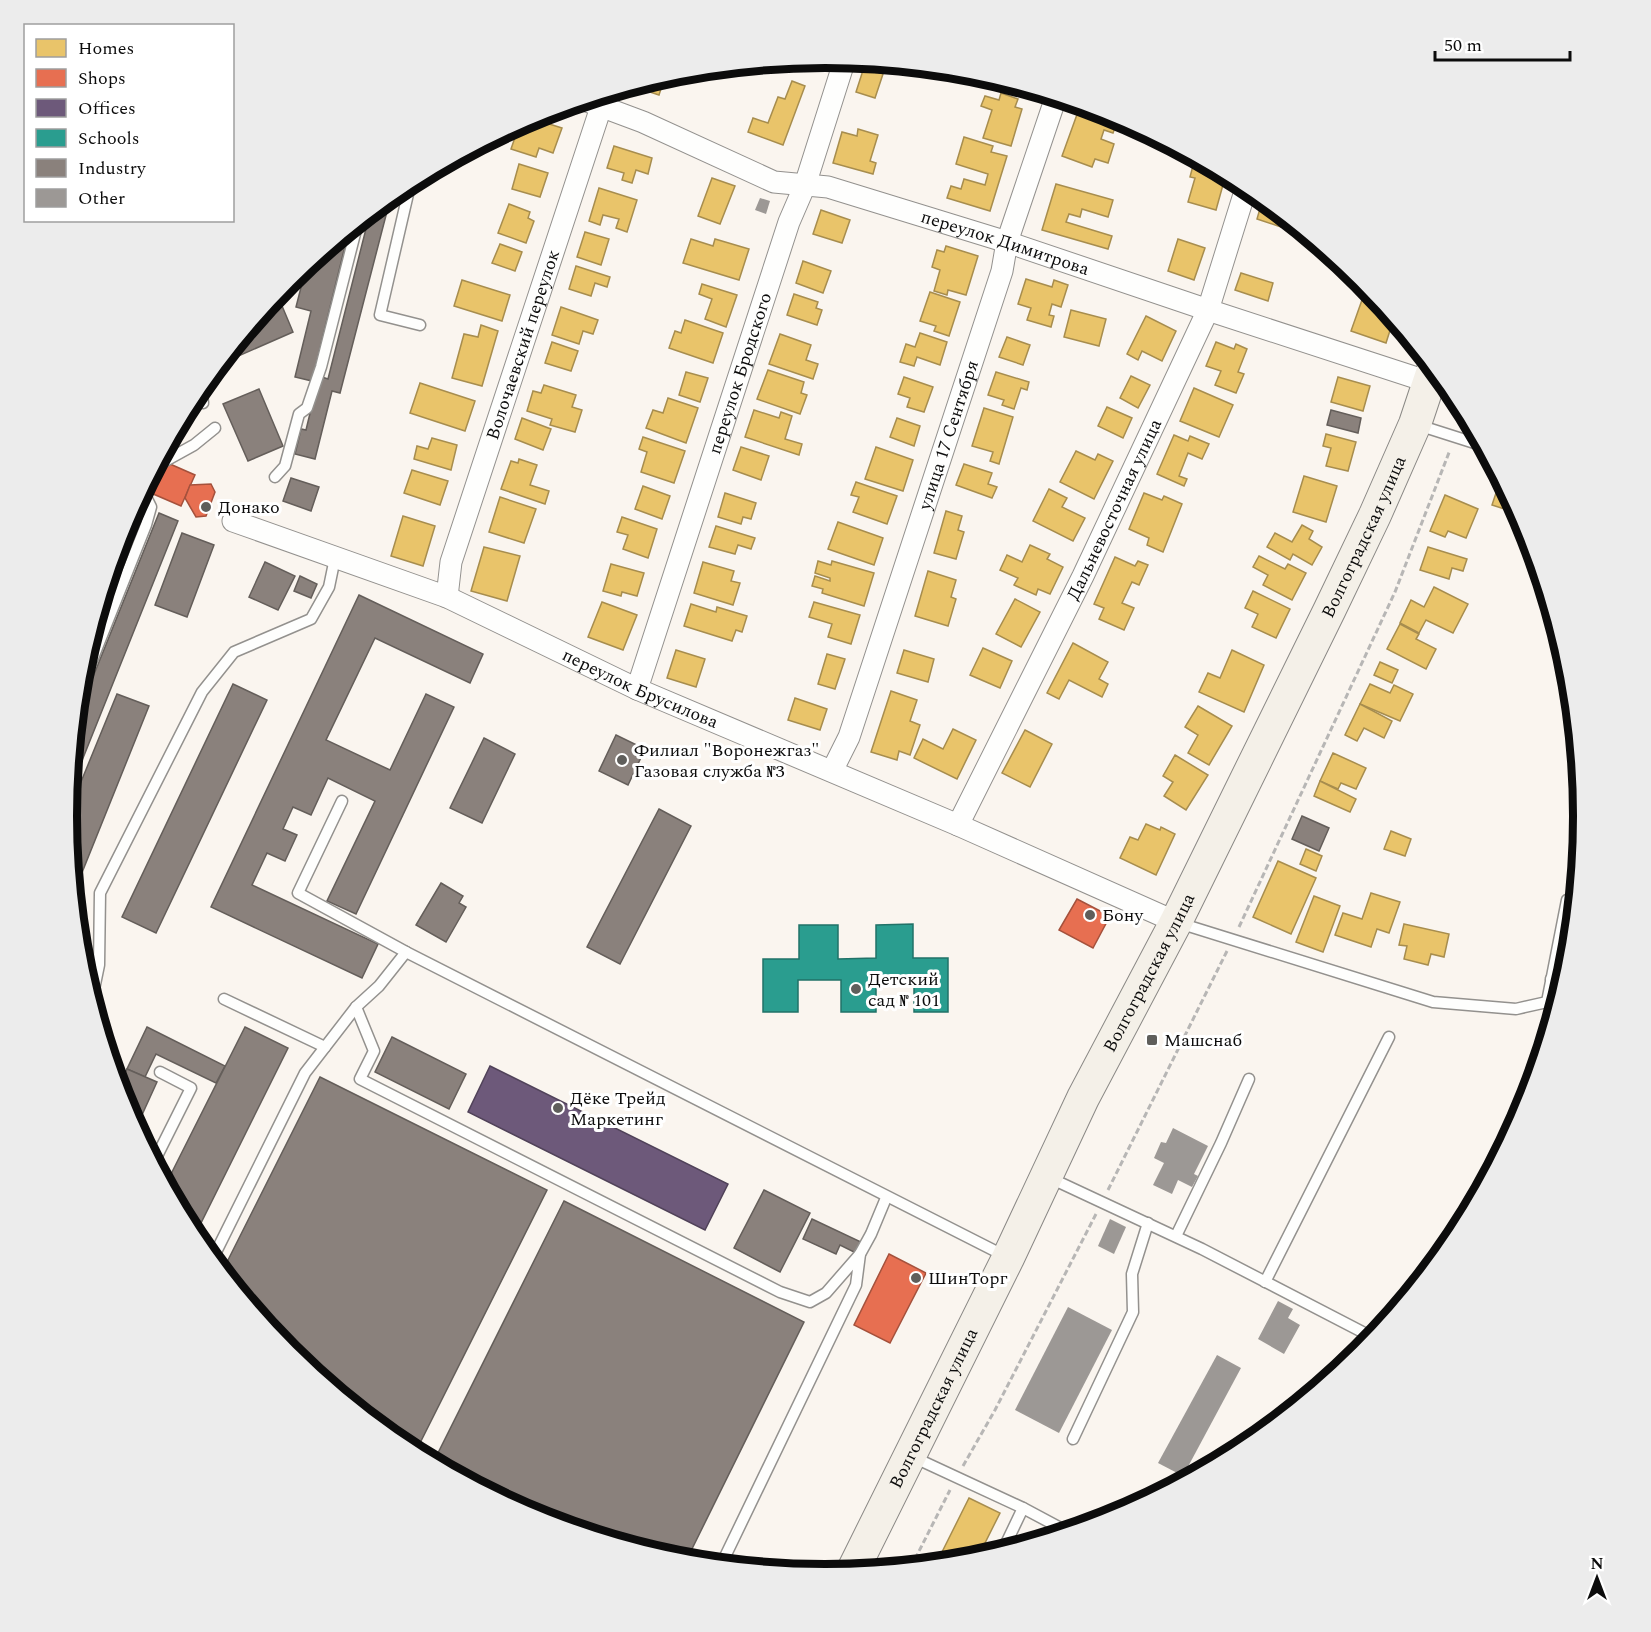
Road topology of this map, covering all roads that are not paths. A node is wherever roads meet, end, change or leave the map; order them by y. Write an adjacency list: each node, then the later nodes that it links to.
1 (842, 68): 5 (street, переулок Бродского)
2 (601, 102): 5 (street, переулок Димитрова)
3 (1054, 103): 9 (street, улица 17 Сентября)
4 (596, 104): 22 (street, Волочаевский переулок)
5 (805, 185): 9 (street, переулок Димитрова); 24 (street, переулок Бродского)
6 (408, 196): 11 (lane)
7 (1244, 196): 10 (street, Дальневосточная улица)
8 (355, 234): 18 (lane)
9 (1006, 242): 10 (street, переулок Димитрова); 25 (street, улица 17 Сентября)
10 (1208, 310): 12 (street, переулок Димитрова); 27 (street, Дальневосточная улица)
11 (420, 325)
12 (1428, 373)
13 (1431, 377): 14 (main road, Волгоградская улица)
14 (1415, 424): 16 (lane); 29 (main road, Волгоградская улица)
15 (215, 428): 17 (lane)
16 (1474, 443)
17 (168, 460)
18 (275, 477)
19 (147, 500): 23 (lane)
20 (233, 521): 21 (street, переулок Брусилова)
21 (335, 558): 22 (street, переулок Брусилова); 33 (lane)
22 (447, 597): 24 (street, переулок Брусилова)
23 (96, 651)
24 (637, 688): 25 (street, переулок Брусилова)
25 (832, 771): 27 (street, переулок Брусилова)
26 (342, 801): 30 (lane)
27 (958, 825): 29 (street, переулок Брусилова)
28 (1567, 900): 31 (lane)
29 (1176, 922): 31 (lane); 41 (main road, Волгоградская улица)
30 (406, 952): 35 (lane); 42 (lane)
31 (1551, 979): 32 (lane)
32 (1555, 980)
33 (96, 981)
34 (224, 999): 37 (lane)
35 (356, 1007): 37 (lane); 46 (lane)
36 (1389, 1037): 48 (lane)
37 (325, 1047): 45 (lane)
38 (160, 1072): 40 (lane)
39 (1249, 1079): 44 (lane)
40 (158, 1154)
41 (1047, 1177): 43 (lane); 47 (main road, Волгоградская улица)
42 (886, 1197): 46 (lane); 47 (lane)
43 (1148, 1223): 44 (lane); 50 (lane)
44 (1176, 1236): 48 (lane)
45 (217, 1251)
46 (860, 1254): 55 (lane)
47 (1008, 1258): 51 (main road, Волгоградская улица)
48 (1265, 1282): 49 (lane)
49 (1366, 1334)
50 (1073, 1439)
51 (910, 1456): 52 (lane); 56 (main road, Волгоградская улица)
52 (1023, 1508): 53 (lane); 54 (lane)
53 (1059, 1527)
54 (1007, 1542)
55 (726, 1558)
56 (856, 1563)

